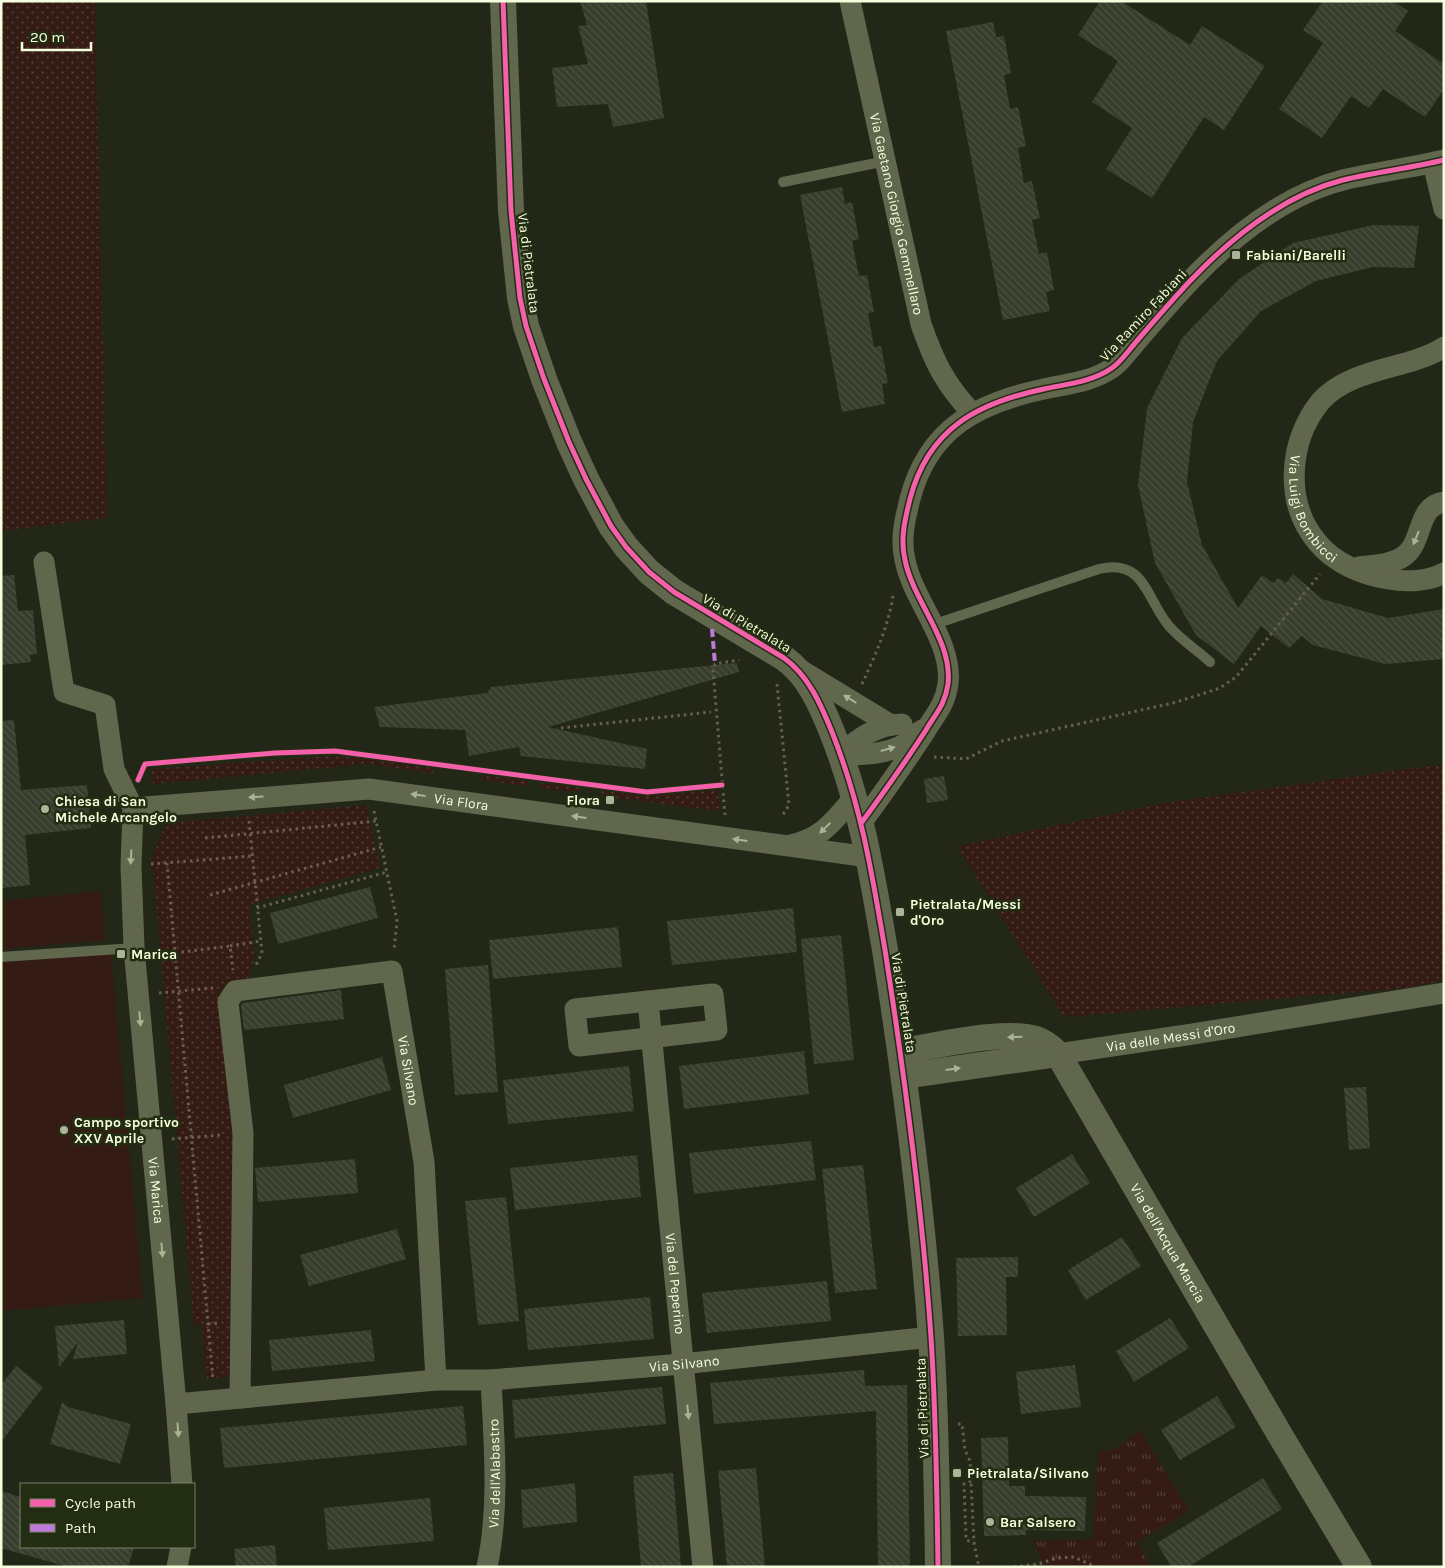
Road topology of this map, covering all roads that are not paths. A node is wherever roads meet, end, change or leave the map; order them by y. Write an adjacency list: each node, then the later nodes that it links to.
1 (503, 1): 15 (street, Via di Pietralata)
2 (850, 1): 3 (street, Via Gaetano Giorgio Gemmellaro)
3 (886, 161): 5 (lane); 8 (street, Via Gaetano Giorgio Gemmellaro)
4 (1438, 161): 6 (street); 8 (street, Via Ramiro Fabiani)
5 (783, 182)
6 (1444, 209)
7 (1444, 347): 11 (street, Via Luigi Bombicci)
8 (972, 413): 13 (street, Via Ramiro Fabiani)
9 (1444, 502): 11 (street, Via Luigi Bombicci, one-way to 11)
10 (44, 562): 20 (street)
11 (1342, 562): 12 (street, Via Luigi Bombicci)
12 (1444, 573)
13 (932, 626): 14 (lane); 16 (street, Via Ramiro Fabiani)
14 (1210, 662)
15 (786, 672): 17 (street, one-way to 15); 18 (street, Via di Pietralata)
16 (930, 724): 17 (street); 18 (street, Via Ramiro Fabiani, one-way to 16); 21 (street, Via Ramiro Fabiani)
17 (891, 725): 18 (street)
18 (840, 754): 19 (street, Via di Pietralata)
19 (854, 798): 21 (street, Via di Pietralata); 22 (street, Via Flora, one-way to 22)
20 (133, 808): 22 (street, Via Flora, one-way to 20); 24 (street, Via Marica, one-way to 24)
21 (862, 822): 23 (street, Via di Pietralata)
22 (788, 846): 23 (street, Via Flora)
23 (869, 857): 30 (street, Via di Pietralata)
24 (134, 948): 25 (lane); 36 (street, Via Marica, one-way to 36)
25 (1, 957)
26 (1444, 993): 29 (street, Via delle Messi d'Oro)
27 (648, 1001): 28 (street, Via del Peperino); 28 (street); 28 (street)
28 (651, 1038): 32 (street, Via del Peperino)
29 (1058, 1054): 30 (street); 43 (street, Via dell'Acqua Marcia)
30 (903, 1064): 31 (street, Via di Pietralata)
31 (931, 1337): 32 (street, Via Silvano); 42 (street, Via di Pietralata)
32 (682, 1364): 34 (street, Via Silvano); 41 (street, Via del Peperino, one-way to 41)
33 (436, 1380): 34 (street, Via Silvano); 35 (street, Via Silvano); 35 (street, Via Silvano)
34 (491, 1380): 40 (street, Via dell'Alabastro)
35 (240, 1398): 36 (street, Via Silvano)
36 (176, 1404): 37 (street, Via Marica, one-way to 37)
37 (182, 1483)
38 (181, 1548): 39 (street)
39 (177, 1567)
40 (487, 1567)
41 (703, 1567)
42 (938, 1567)
43 (1360, 1567)

